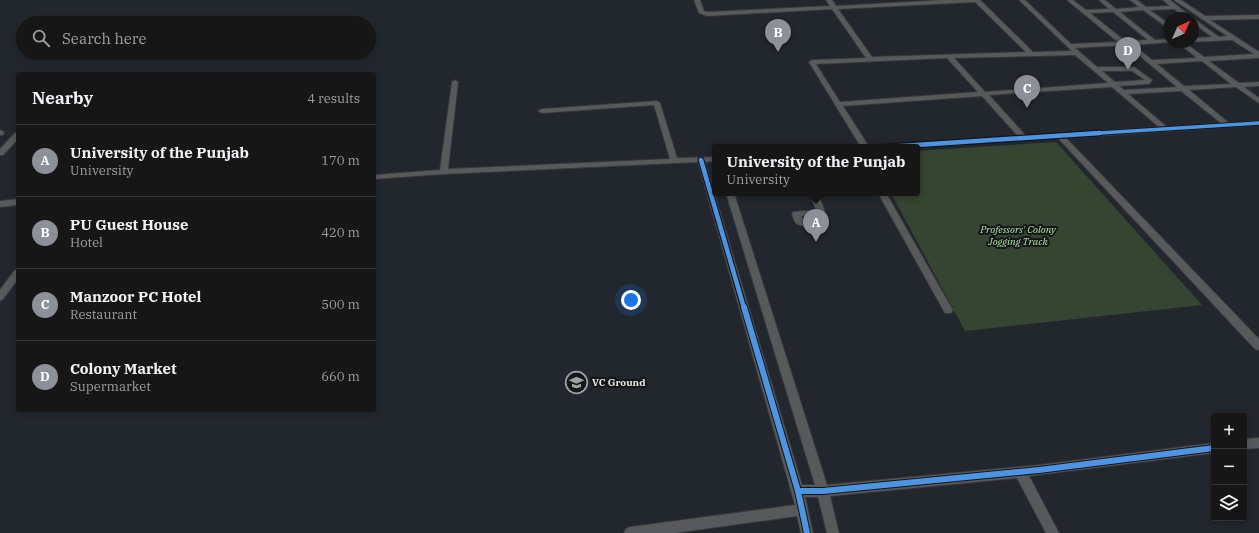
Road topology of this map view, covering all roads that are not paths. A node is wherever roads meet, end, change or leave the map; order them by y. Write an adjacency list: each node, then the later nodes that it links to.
1 (697, 0): 11 (street)
2 (829, 0): 11 (street)
3 (976, 0): 11 (street); 29 (street)
4 (1022, 0): 26 (street)
5 (1070, 0): 14 (street)
6 (1102, 0): 13 (street)
7 (1134, 0): 12 (street)
8 (1166, 0): 10 (street)
9 (1177, 0): 17 (street)
10 (1175, 7): 12 (street); 15 (street)
11 (834, 8): 32 (street)
12 (1145, 9): 13 (street); 18 (street)
13 (1115, 10): 14 (street); 24 (street)
14 (1085, 12): 25 (street)
15 (1182, 12)
16 (1259, 17): 17 (street)
17 (1204, 18): 20 (street)
18 (1163, 22)
19 (1199, 25): 21 (street)
20 (1234, 38): 21 (street); 30 (street)
21 (1218, 39): 22 (street)
22 (1199, 40)
23 (1163, 41): 24 (street)
24 (1154, 42): 25 (street)
25 (1125, 43): 26 (street); 34 (street)
26 (1070, 46): 28 (street)
27 (1188, 48): 33 (street)
28 (1077, 53): 29 (street); 35 (street)
29 (1032, 55): 31 (street)
30 (1259, 55): 33 (street)
31 (949, 56): 32 (street); 42 (street)
32 (869, 58): 44 (street)
33 (1202, 59): 34 (street); 39 (street)
34 (1151, 62): 40 (street)
35 (1096, 69): 38 (street); 38 (street)
36 (455, 82): 58 (street)
37 (1259, 84): 39 (street)
38 (1115, 85): 41 (street); 42 (street)
39 (1237, 85): 40 (street); 43 (street)
40 (1182, 88): 41 (street); 47 (street)
41 (1123, 92): 48 (street)
42 (984, 93): 44 (street); 51 (street)
43 (1259, 101)
44 (838, 104): 52 (street)
45 (542, 111): 57 (street)
46 (1259, 123): 47 (street)
47 (1227, 125): 48 (street)
48 (1165, 129): 49 (street)
49 (1060, 136): 51 (street); 69 (street)
50 (16, 137): 54 (street)
51 (1024, 138): 53 (street)
52 (863, 144)
53 (920, 145)
54 (0, 153)
55 (712, 159): 56 (street)
56 (701, 160): 57 (street); 74 (street)
57 (674, 161): 58 (street)
58 (444, 172): 59 (street)
59 (376, 178)
60 (731, 196): 75 (street)
61 (815, 196): 65 (street)
62 (884, 196): 68 (street)
63 (16, 202): 64 (street)
64 (0, 204)
65 (820, 212): 65 (street)
66 (16, 275): 67 (street)
67 (0, 297)
68 (948, 310)
69 (1259, 346)
70 (1259, 443): 71 (street)
71 (1247, 444)
72 (1211, 448): 73 (street)
73 (1020, 472): 75 (street); 80 (street)
74 (798, 491): 75 (street); 76 (street)
75 (823, 491): 79 (street)
76 (802, 510): 77 (street); 78 (street)
77 (630, 533)
78 (807, 533)
79 (833, 533)
80 (1053, 533)

